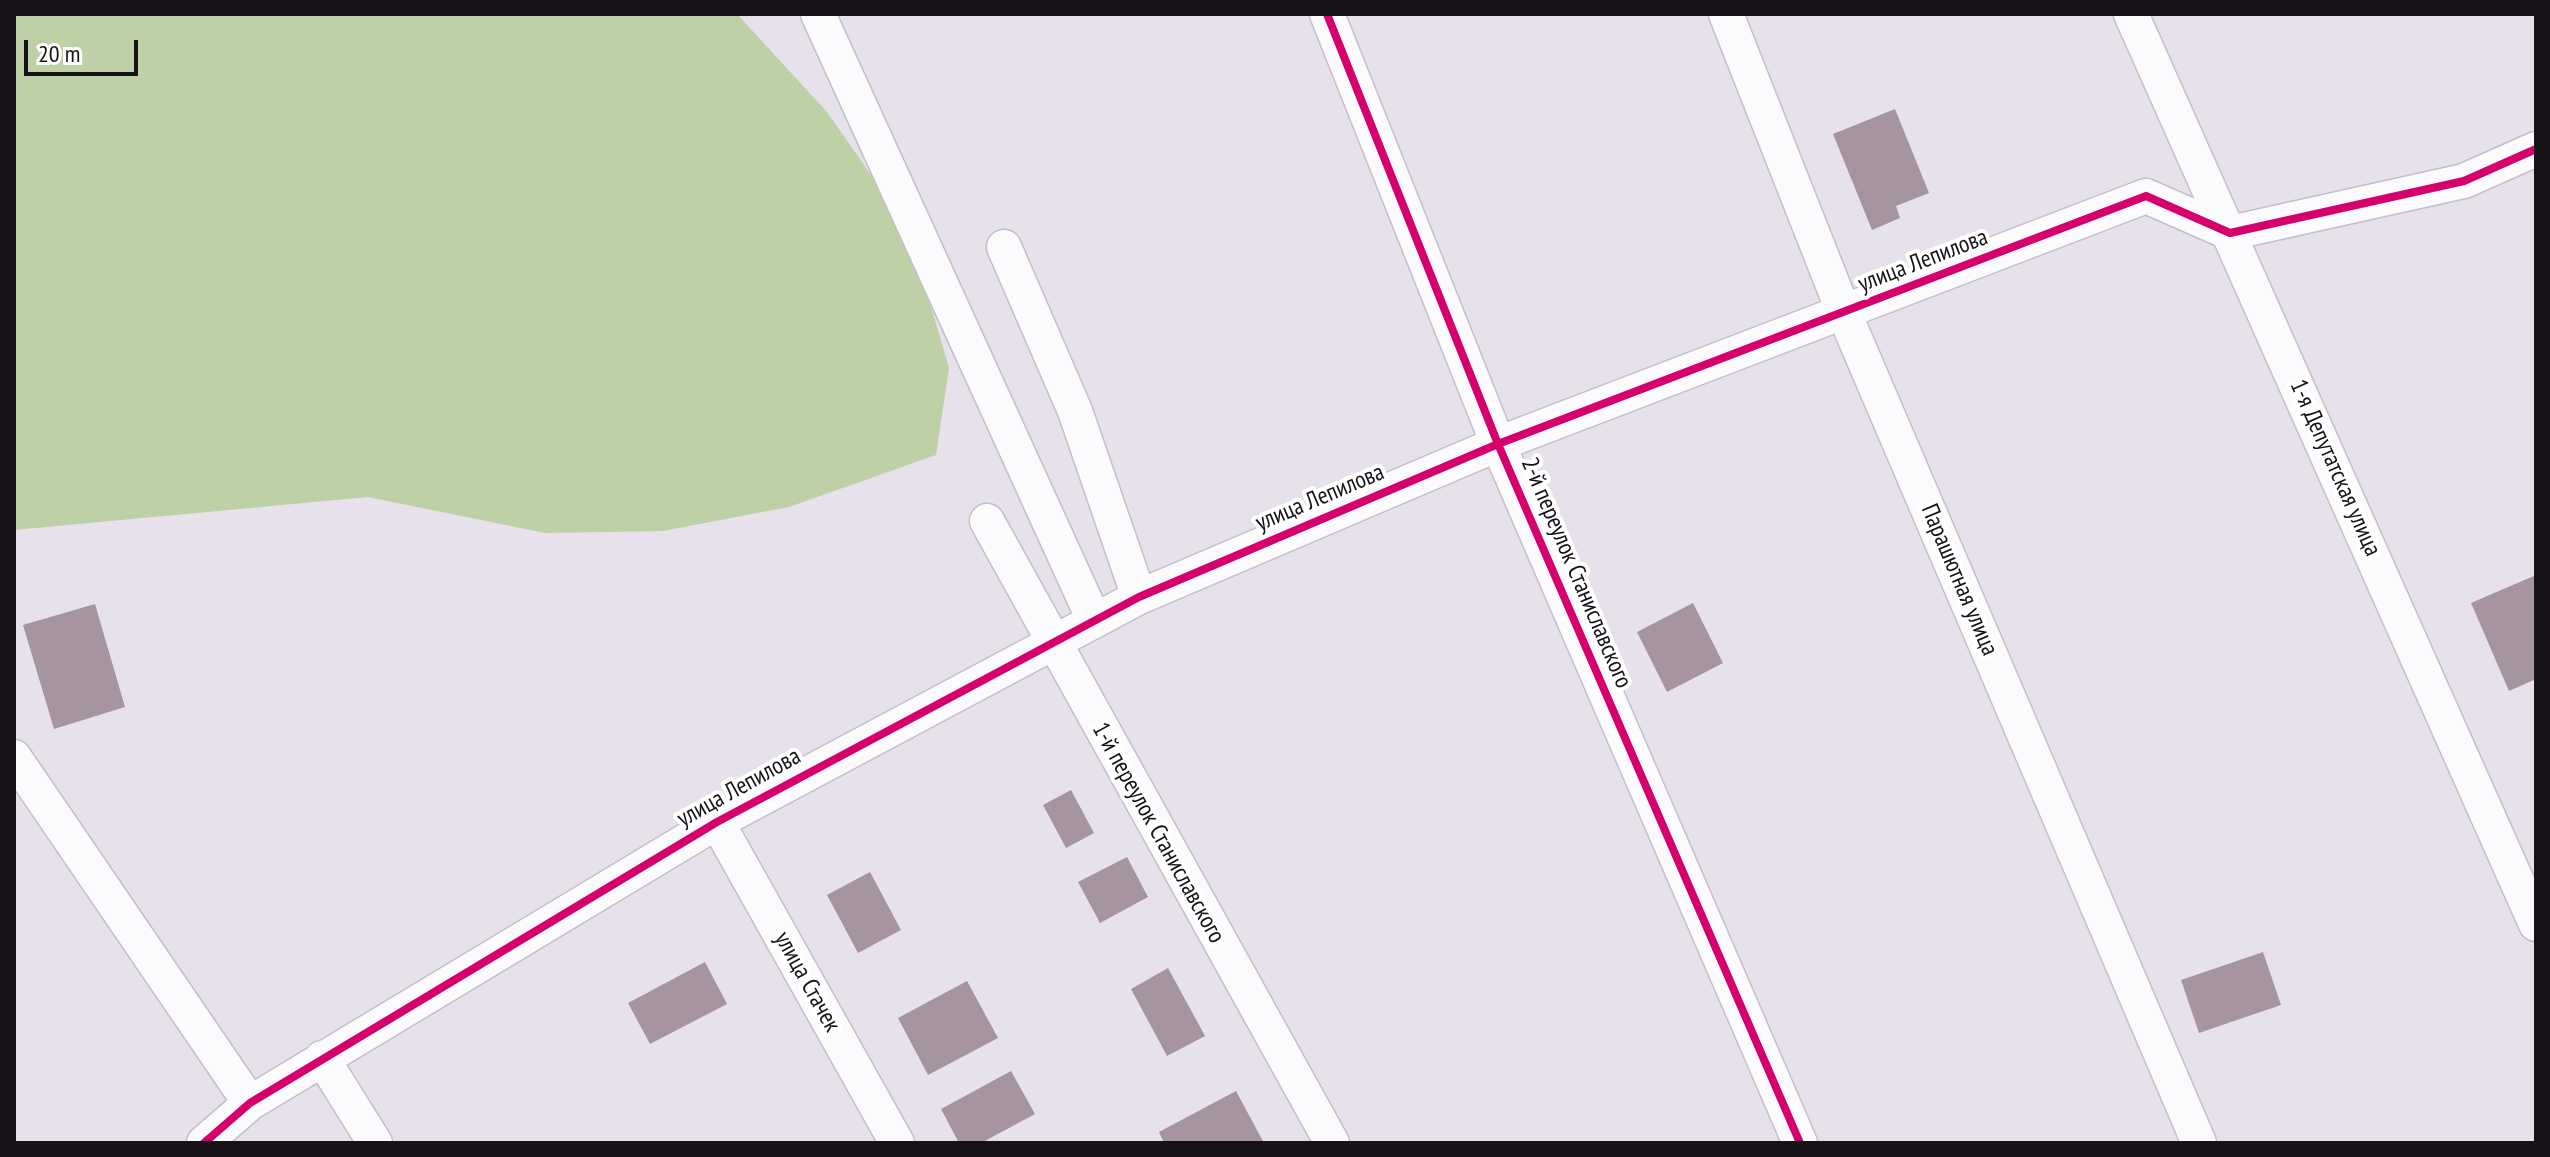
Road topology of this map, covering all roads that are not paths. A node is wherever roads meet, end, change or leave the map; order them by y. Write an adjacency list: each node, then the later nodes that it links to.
1 (818, 14): 12 (street)
2 (1327, 14): 9 (street, 2-й переулок Станиславского)
3 (1726, 14): 8 (street, Парашютная улица)
4 (2131, 14): 6 (street, 1-я Депутатская улица)
5 (2536, 149): 6 (street)
6 (2230, 233): 8 (street, улица Лепилова); 16 (street, 1-я Депутатская улица)
7 (1004, 247): 11 (street)
8 (1844, 313): 9 (street, улица Лепилова); 24 (street, Парашютная улица)
9 (1498, 444): 11 (street, улица Лепилова); 23 (street, 2-й переулок Станиславского)
10 (987, 521): 13 (street, 1-й переулок Станиславского)
11 (1139, 597): 12 (street, улица Лепилова)
12 (1094, 620): 13 (street, улица Лепилова)
13 (1052, 642): 15 (street, улица Лепилова); 22 (street, 1-й переулок Станиславского)
14 (14, 757): 18 (street)
15 (717, 822): 17 (street, улица Лепилова); 21 (street, улица Стачек)
16 (2536, 924)
17 (322, 1058): 18 (street, улица Лепилова); 20 (street)
18 (250, 1103): 19 (street, улица Лепилова)
19 (204, 1143)
20 (375, 1143)
21 (897, 1143)
22 (1332, 1143)
23 (1800, 1143)
24 (2199, 1143)

